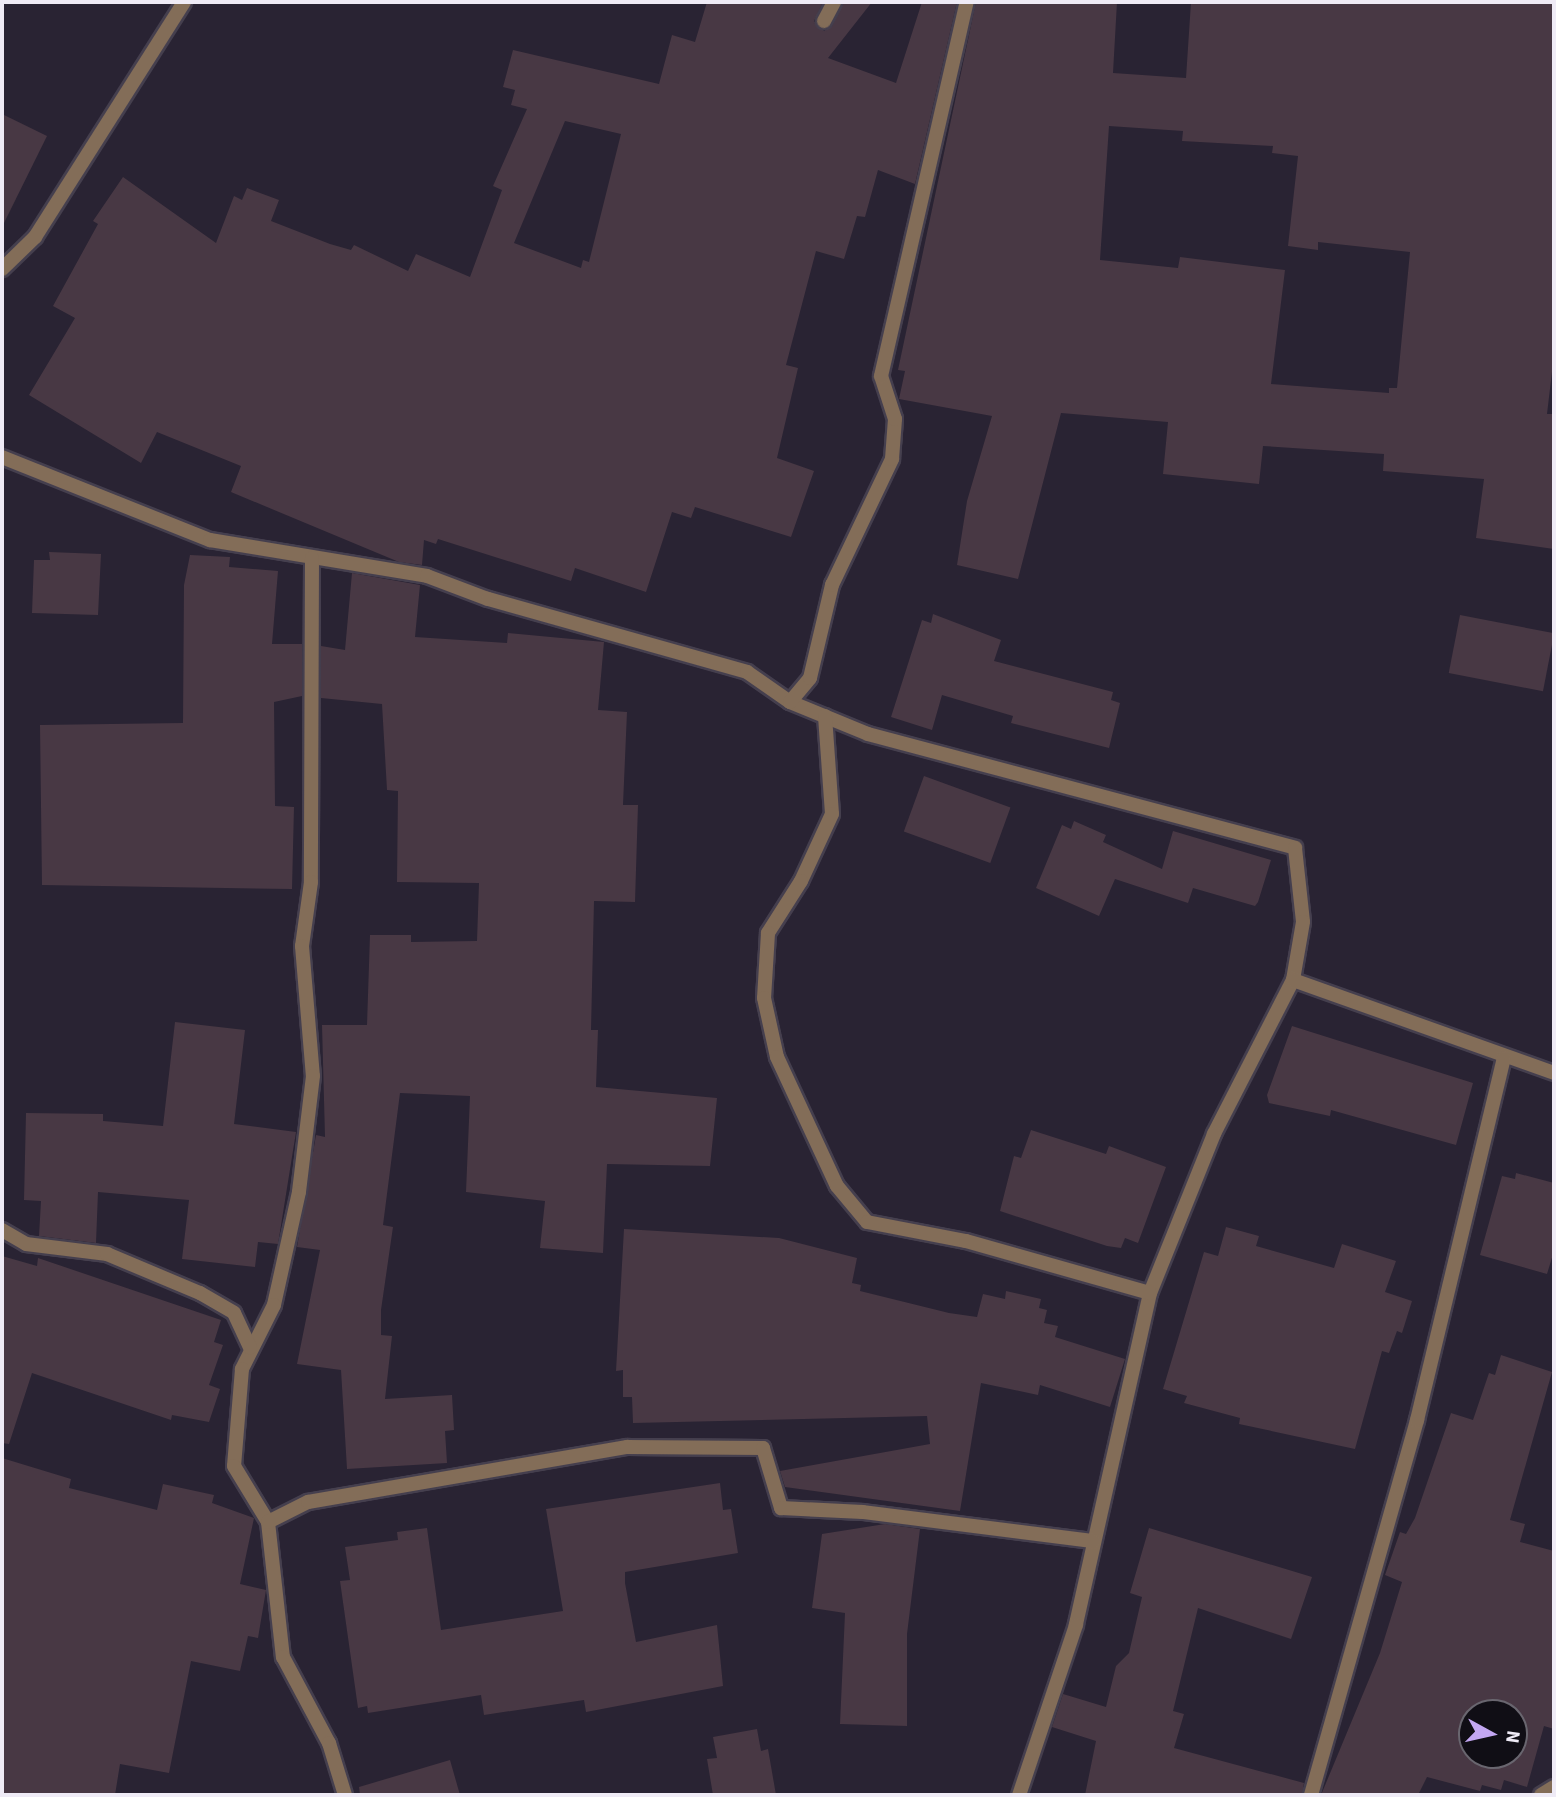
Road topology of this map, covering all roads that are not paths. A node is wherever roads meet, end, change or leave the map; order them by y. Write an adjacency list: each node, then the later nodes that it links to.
1 (184, 2): 5 (street)
2 (834, 2): 4 (street)
3 (967, 2): 8 (street)
4 (824, 22)
5 (2, 269)
6 (2, 457): 7 (street)
7 (312, 558): 8 (street); 15 (street)
8 (790, 702): 9 (street)
9 (825, 716): 10 (street); 14 (street)
10 (1293, 980): 11 (street); 14 (street)
11 (1504, 1058): 12 (street); 21 (street)
12 (1554, 1073)
13 (2, 1230): 15 (street)
14 (1150, 1293): 17 (street)
15 (250, 1347): 16 (street)
16 (268, 1522): 17 (street); 19 (street)
17 (1093, 1541): 20 (street)
18 (1554, 1787): 22 (street)
19 (345, 1795)
20 (1019, 1795)
21 (1311, 1795)
22 (1541, 1795)

